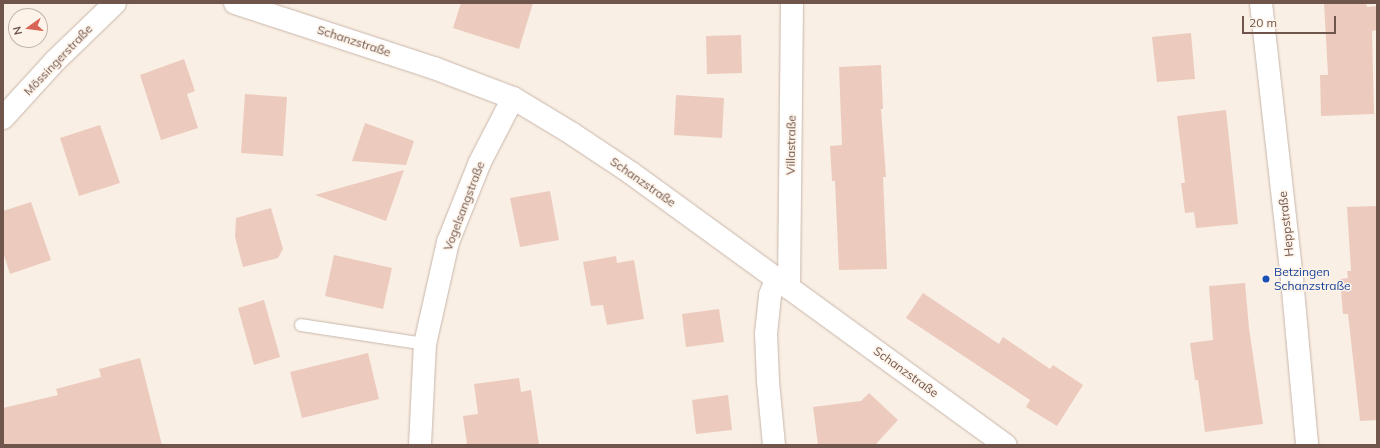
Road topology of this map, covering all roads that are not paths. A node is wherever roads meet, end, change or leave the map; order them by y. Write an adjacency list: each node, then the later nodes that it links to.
1 (115, 3): 6 (street, Mössingerstraße)
2 (235, 3): 5 (street, Schanzstraße)
3 (792, 3): 7 (street, Villastraße)
4 (1261, 3): 13 (street, Heppstraße)
5 (512, 98): 7 (street, Schanzstraße); 9 (street, Vogelsangstraße)
6 (3, 118)
7 (783, 283): 11 (street, Villastraße); 12 (street, Schanzstraße)
8 (300, 325): 9 (lane)
9 (425, 344): 10 (street, Vogelsangstraße)
10 (420, 445)
11 (774, 445)
12 (1006, 445)
13 (1307, 445)

